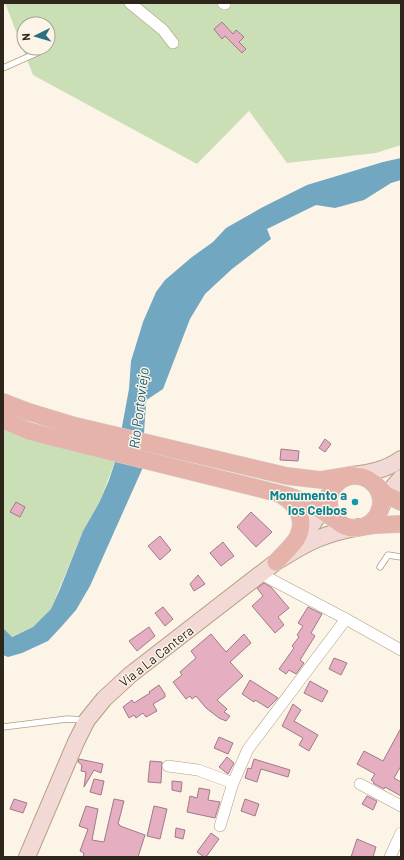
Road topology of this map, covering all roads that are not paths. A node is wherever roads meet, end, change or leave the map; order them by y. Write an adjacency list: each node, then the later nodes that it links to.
1 (130, 3): 2 (street)
2 (173, 43)
3 (30, 56): 4 (lane)
4 (3, 68)
5 (3, 402): 7 (main road)
6 (3, 420): 7 (main road)
7 (114, 444): 8 (main road)
8 (162, 455): 10 (main road); 13 (main road)
9 (401, 459): 10 (main road)
10 (351, 476): 12 (main road); 14 (main road)
11 (401, 478): 15 (main road)
12 (373, 482): 15 (main road); 17 (main road)
13 (274, 492): 16 (main road); 22 (main road)
14 (330, 492): 16 (main road); 18 (main road)
15 (394, 498): 17 (main road)
16 (322, 510): 18 (main road); 22 (main road)
17 (379, 512): 20 (main road)
18 (340, 523): 20 (main road)
19 (401, 524): 20 (main road)
20 (360, 527): 22 (main road, Vía a La Cantera)
21 (401, 557): 23 (lane)
22 (276, 562): 24 (main road, Vía a La Cantera)
23 (380, 567)
24 (261, 574): 25 (street); 27 (main road, Vía a La Cantera)
25 (346, 619): 26 (street); 30 (street)
26 (401, 650)
27 (88, 720): 28 (lane); 36 (main road, Vía a La Cantera)
28 (3, 727)
29 (168, 766): 30 (street)
30 (233, 783): 33 (street)
31 (360, 784): 32 (street)
32 (401, 806)
33 (220, 826)
34 (401, 833): 35 (street)
35 (392, 856)
36 (27, 857)

